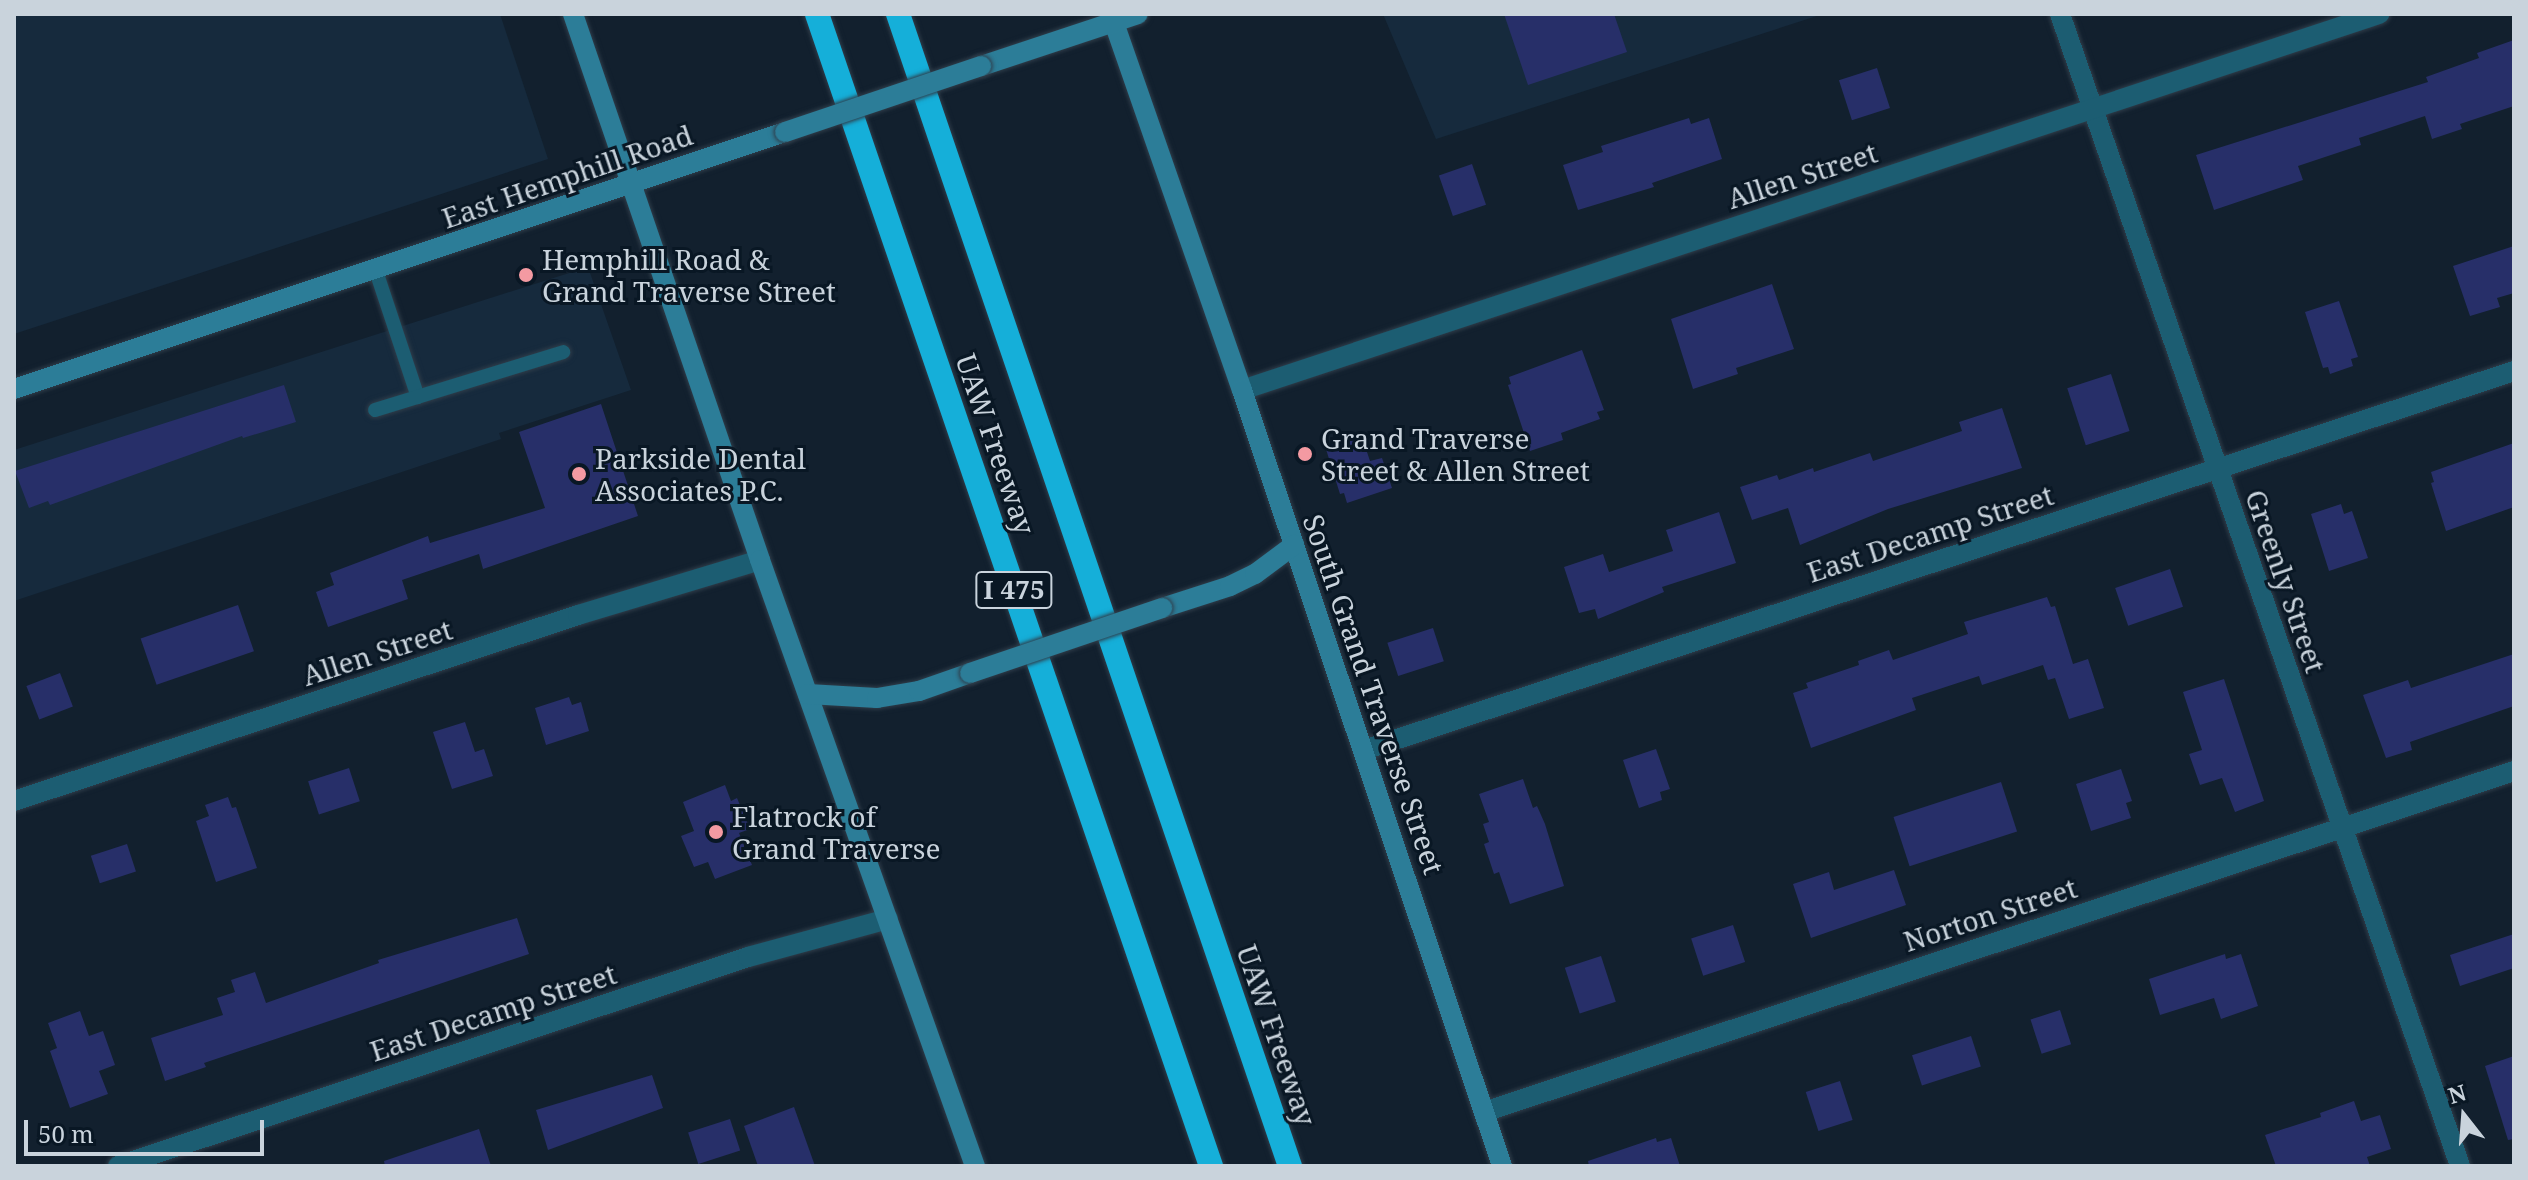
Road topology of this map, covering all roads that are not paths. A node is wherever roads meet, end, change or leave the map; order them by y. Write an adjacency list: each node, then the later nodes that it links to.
1 (573, 14): 9 (main road)
2 (817, 14): 29 (highway, UAW Freeway / I 475)
3 (898, 14): 30 (highway, UAW Freeway / I 475)
4 (1138, 14): 7 (main road, East Hemphill Road)
5 (2060, 14): 8 (street, Greenly Street)
6 (2379, 14): 8 (street, Allen Street)
7 (1113, 18): 9 (main road, East Hemphill Road, bridge); 14 (main road, South Grand Traverse Street)
8 (2093, 109): 14 (street, Allen Street); 17 (street, Greenly Street)
9 (631, 185): 10 (main road, East Hemphill Road); 19 (main road)
10 (376, 271): 13 (main road, East Hemphill Road); 15 (lane)
11 (563, 352): 15 (lane)
12 (2514, 371): 17 (street, East Decamp Street)
13 (14, 389)
14 (1242, 390): 18 (main road, South Grand Traverse Street)
15 (418, 397): 16 (lane)
16 (375, 410)
17 (2218, 467): 21 (street, East Decamp Street); 24 (street, Greenly Street)
18 (1294, 545): 20 (main road, bridge); 21 (main road, South Grand Traverse Street)
19 (760, 560): 20 (main road); 23 (street, Allen Street)
20 (808, 694): 25 (main road)
21 (1364, 750): 26 (main road, South Grand Traverse Street)
22 (2514, 771): 24 (street, Norton Street)
23 (14, 801)
24 (2341, 827): 26 (street, Norton Street); 32 (street, Greenly Street)
25 (888, 919): 27 (street, East Decamp Street); 28 (main road)
26 (1484, 1112): 31 (main road, South Grand Traverse Street)
27 (118, 1166)
28 (975, 1166)
29 (1211, 1166)
30 (1290, 1166)
31 (1502, 1166)
32 (2460, 1166)

